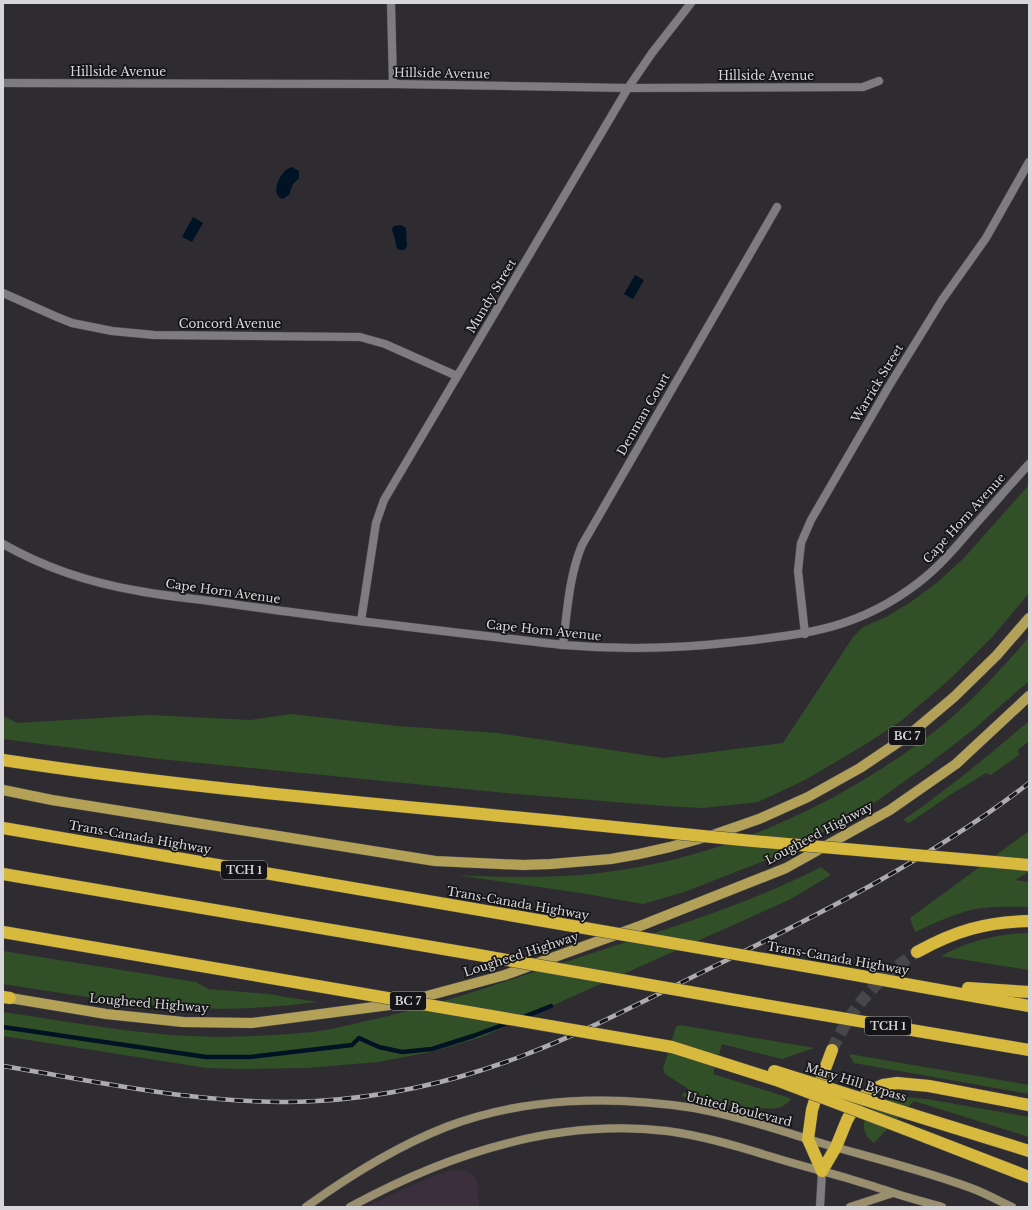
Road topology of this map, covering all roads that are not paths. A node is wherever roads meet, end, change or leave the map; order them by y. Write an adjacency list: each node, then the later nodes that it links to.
1 (391, 3): 5 (street)
2 (691, 3): 6 (street, Mundy Street)
3 (879, 81): 6 (street, Hillside Avenue)
4 (3, 82): 5 (street, Hillside Avenue)
5 (393, 84): 6 (street, Hillside Avenue)
6 (628, 88): 10 (street, Mundy Street)
7 (1029, 162): 15 (street, Warrick Street)
8 (777, 207): 16 (street, Denman Court)
9 (3, 293): 10 (street, Concord Avenue)
10 (457, 376): 14 (street, Mundy Street)
11 (1029, 464): 15 (street, Cape Horn Avenue)
12 (3, 544): 14 (street, Cape Horn Avenue)
13 (1029, 618): 19 (main road, BC 7)
14 (360, 621): 16 (street, Cape Horn Avenue)
15 (805, 634): 16 (street, Cape Horn Avenue)
16 (563, 645)
17 (1029, 696): 28 (main road, Lougheed Highway / BC 7)
18 (3, 760): 21 (highway, bridge)
19 (3, 790)
20 (3, 828): 26 (highway, Trans-Canada Highway / TCH 1, bridge)
21 (1029, 865)
22 (3, 874): 32 (highway, TCH 1, bridge)
23 (1029, 921): 25 (highway)
24 (3, 932): 30 (highway, bridge)
25 (917, 952)
26 (911, 984): 27 (highway); 29 (highway, Trans-Canada Highway / TCH 1)
27 (1029, 992)
28 (5, 997)
29 (1029, 1006)
30 (672, 1047): 36 (highway, Mary Hill Bypass, bridge); 38 (highway, bridge)
31 (832, 1050): 34 (highway)
32 (1029, 1050)
33 (1029, 1104): 35 (highway)
34 (808, 1139): 35 (main road, United Boulevard); 37 (highway); 40 (main road, United Boulevard)
35 (836, 1147): 37 (highway); 45 (main road, United Boulevard)
36 (1029, 1151)
37 (822, 1171): 39 (main road); 41 (main road); 42 (street)
38 (1029, 1177)
39 (893, 1193): 43 (main road); 44 (main road)
40 (306, 1207)
41 (350, 1207)
42 (820, 1207)
43 (850, 1207)
44 (942, 1207)
45 (1012, 1207)

